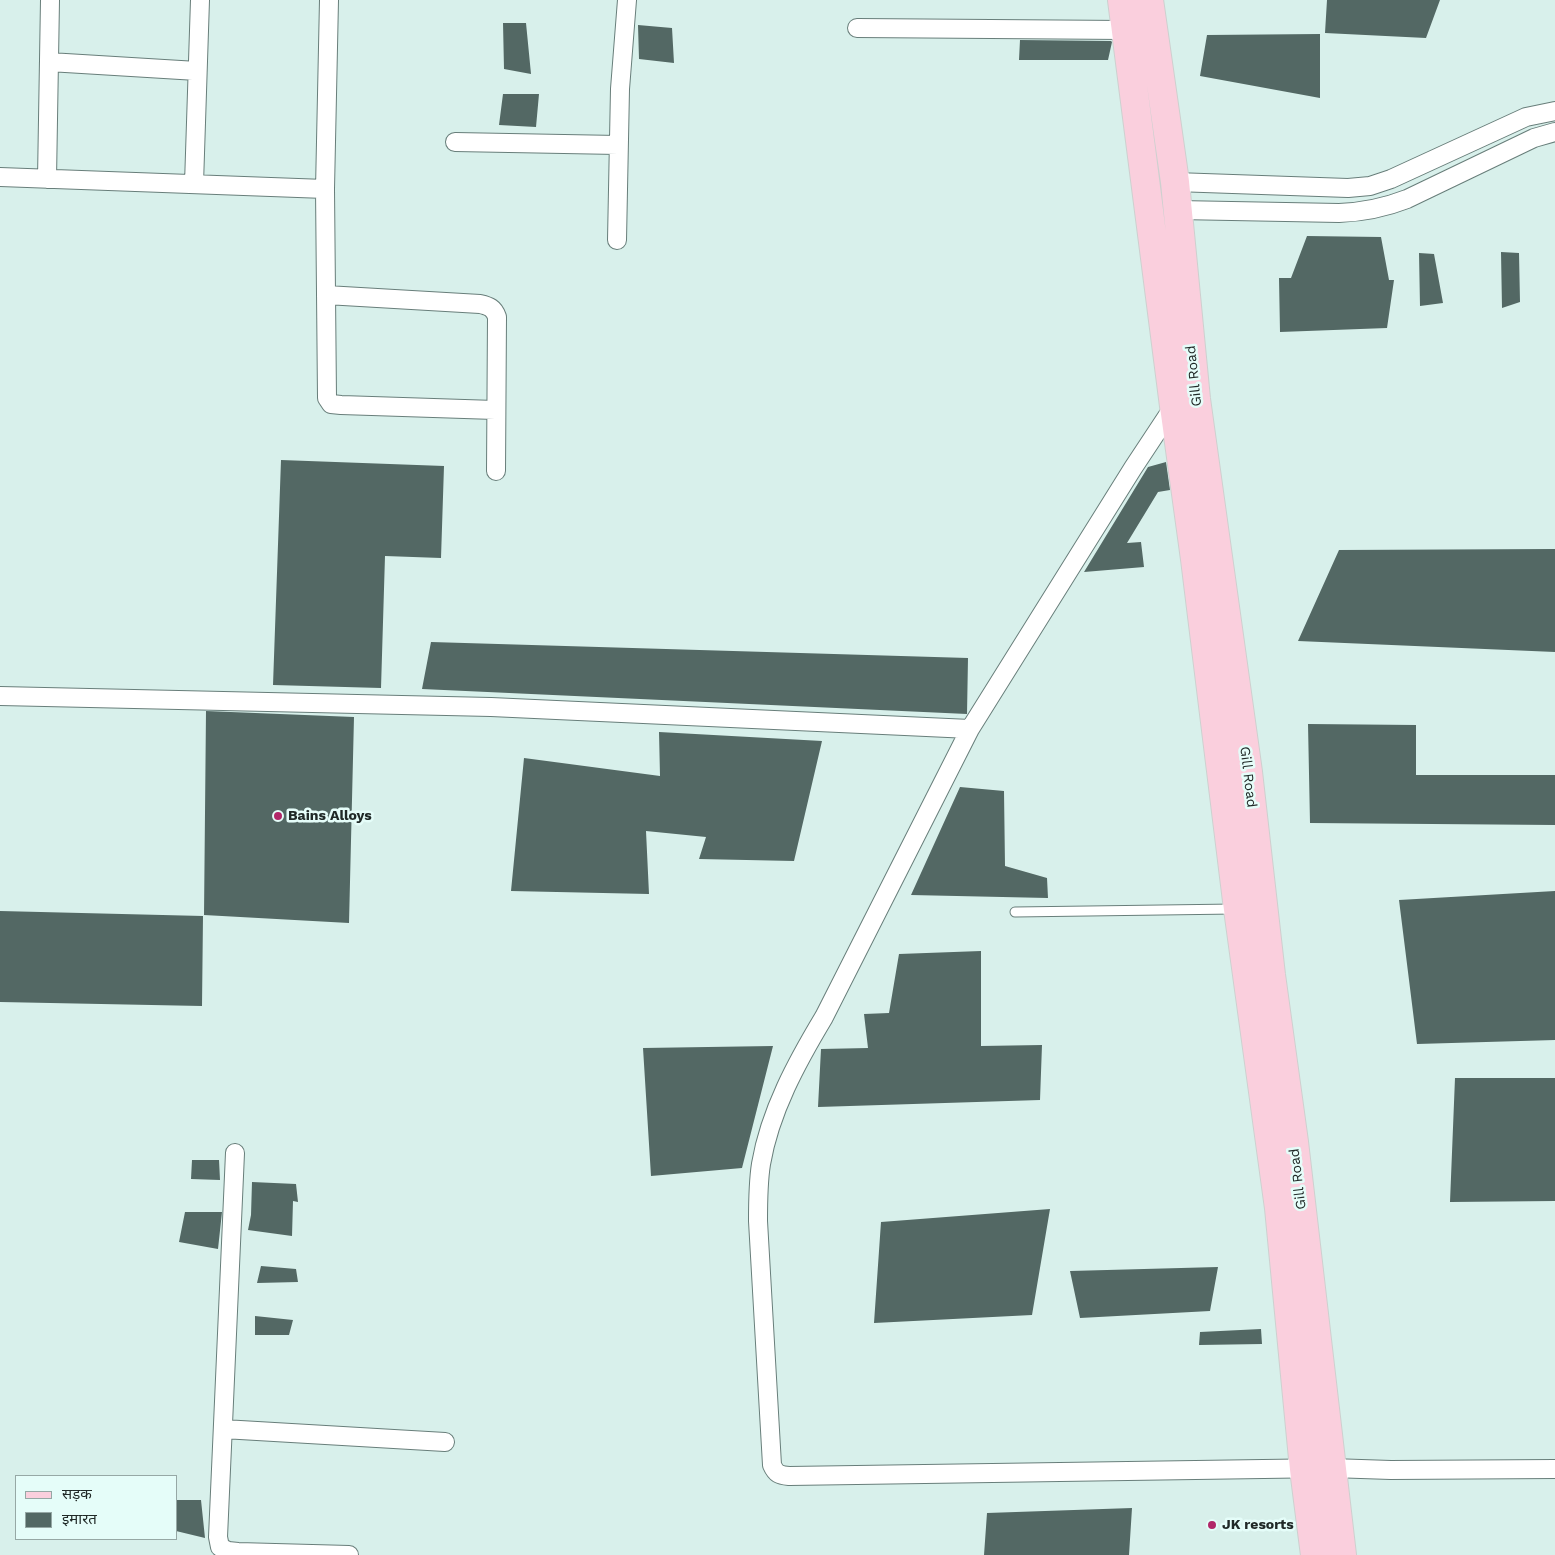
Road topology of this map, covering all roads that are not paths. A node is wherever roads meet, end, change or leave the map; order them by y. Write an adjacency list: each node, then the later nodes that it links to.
1 (50, 0): 9 (street)
2 (200, 0): 10 (street)
3 (329, 0): 25 (street)
4 (627, 0): 16 (street)
5 (1122, 0): 8 (main road)
6 (1149, 0): 21 (main road, Gill Road)
7 (857, 28): 8 (street)
8 (1125, 30): 31 (main road)
9 (49, 62): 10 (street); 20 (street)
10 (197, 71): 23 (street)
11 (1555, 111): 12 (street)
12 (1526, 117): 14 (street); 17 (street)
13 (1555, 132): 14 (street)
14 (1534, 138): 18 (street)
15 (455, 142): 16 (street)
16 (618, 145): 29 (street)
17 (1443, 154): 18 (street); 24 (street)
18 (1455, 176): 28 (street)
19 (0, 177): 20 (street)
20 (47, 179): 23 (street)
21 (1175, 182): 22 (street); 26 (main road, Gill Road)
22 (1221, 183): 24 (street); 27 (street)
23 (194, 184): 25 (street)
24 (1310, 187): 28 (street)
25 (325, 189): 30 (street)
26 (1178, 210): 27 (street); 41 (main road, Gill Road)
27 (1222, 211): 28 (street)
28 (1310, 213)
29 (617, 240)
30 (326, 295): 32 (street); 32 (street)
31 (1174, 406): 35 (street); 36 (main road)
32 (495, 410): 33 (street)
33 (496, 471)
34 (0, 696): 35 (street)
35 (970, 730): 42 (street)
36 (1238, 909): 37 (lane); 42 (main road)
37 (1015, 912)
38 (235, 1153): 39 (street)
39 (223, 1429): 40 (street); 44 (street)
40 (445, 1442)
41 (1331, 1468): 42 (street); 43 (street); 46 (main road, Gill Road)
42 (1304, 1469): 45 (main road)
43 (1555, 1469)
44 (349, 1555)
45 (1315, 1555)
46 (1342, 1555)

